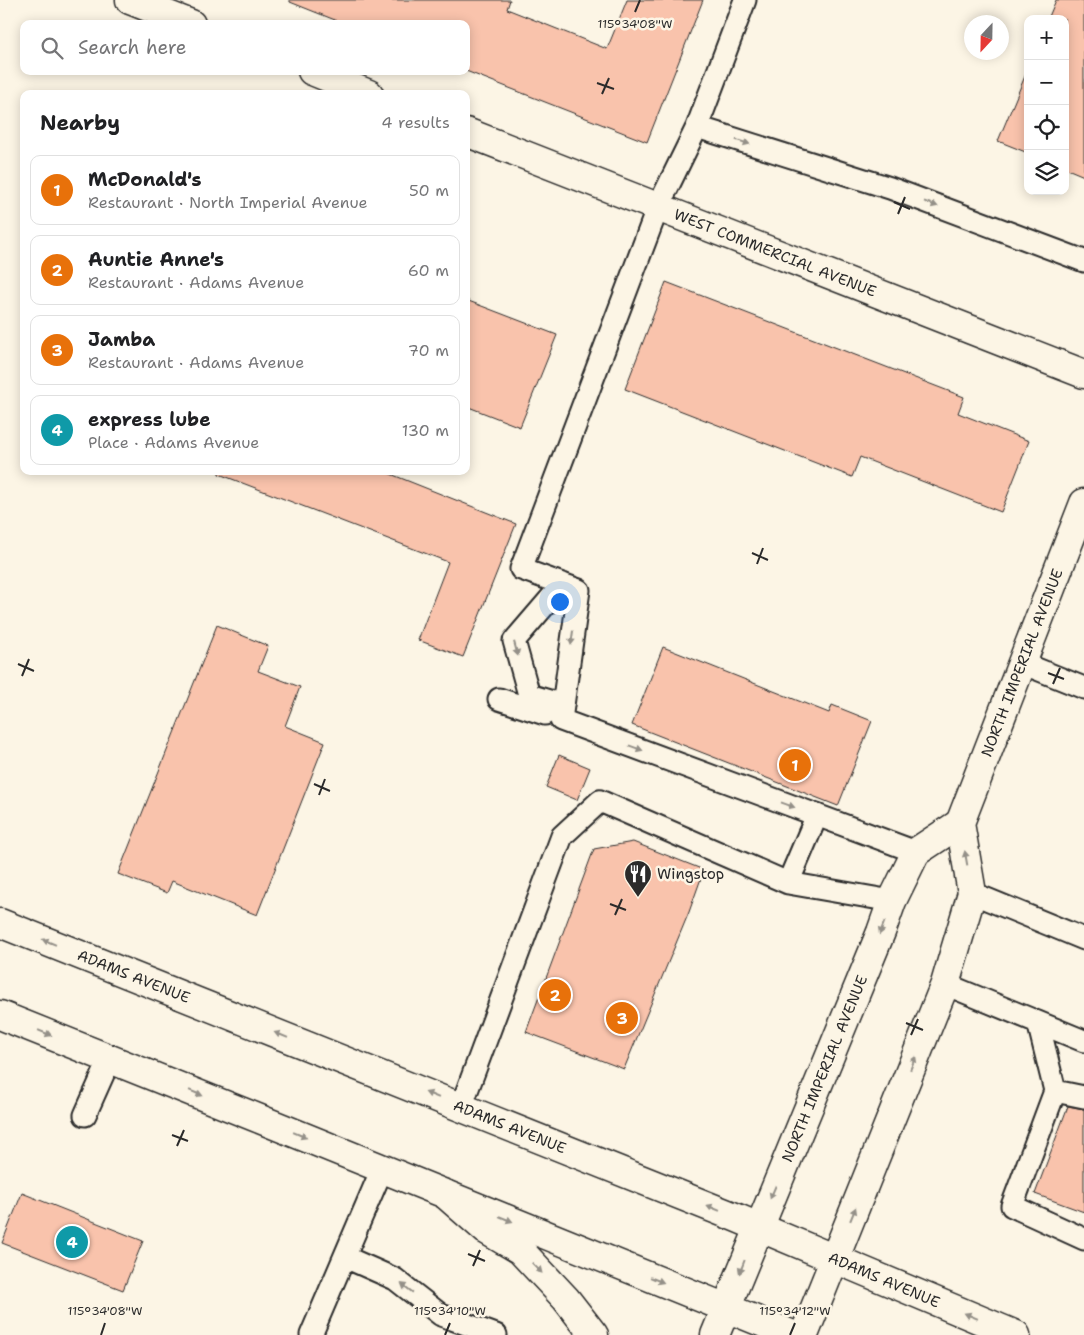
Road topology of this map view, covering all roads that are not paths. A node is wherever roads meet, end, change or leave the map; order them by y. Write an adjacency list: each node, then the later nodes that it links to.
1 (130, 0): 3 (main road)
2 (745, 0): 6 (lane)
3 (181, 20)
4 (322, 75): 5 (main road)
5 (359, 90)
6 (697, 127): 8 (lane); 9 (lane, one-way to 9)
7 (470, 134): 8 (main road, WEST COMMERCIAL AVENUE)
8 (658, 207): 10 (main road, WEST COMMERCIAL AVENUE); 12 (lane)
9 (1084, 261)
10 (1084, 374)
11 (1084, 503): 13 (main road, NORTH IMPERIAL AVENUE)
12 (571, 587): 16 (lane, one-way to 16); 16 (lane, one-way to 16)
13 (1022, 663): 14 (lane); 18 (main road, NORTH IMPERIAL AVENUE)
14 (1084, 688)
15 (499, 698): 16 (lane)
16 (562, 712): 17 (lane, one-way to 17)
17 (817, 815): 19 (lane); 20 (lane)
18 (960, 823): 19 (main road); 21 (main road, one-way to 18)
19 (916, 852): 22 (main road, NORTH IMPERIAL AVENUE)
20 (788, 884): 22 (lane); 32 (lane)
21 (972, 893): 24 (lane); 25 (main road)
22 (892, 901): 36 (main road, NORTH IMPERIAL AVENUE, one-way to 36)
23 (0, 923): 32 (main road, ADAMS AVENUE, one-way to 23)
24 (1084, 939)
25 (945, 984): 27 (lane); 39 (main road, one-way to 25)
26 (0, 1015): 29 (main road, one-way to 29)
27 (1038, 1022): 28 (lane); 30 (lane)
28 (1084, 1041)
29 (110, 1059): 33 (lane); 34 (main road, one-way to 34)
30 (1055, 1091): 31 (lane); 37 (lane)
31 (1084, 1097)
32 (461, 1107): 36 (main road, ADAMS AVENUE, one-way to 32)
33 (85, 1115)
34 (382, 1169): 35 (main road); 38 (lane)
35 (445, 1194): 40 (main road, one-way to 40); 43 (main road, one-way to 43)
36 (758, 1226): 39 (main road, ADAMS AVENUE); 40 (main road, NORTH IMPERIAL AVENUE, one-way to 40)
37 (1084, 1239)
38 (344, 1257): 41 (lane); 42 (lane, one-way to 38)
39 (835, 1259): 46 (main road); 47 (main road, ADAMS AVENUE, one-way to 39)
40 (726, 1308): 44 (main road, NORTH IMPERIAL AVENUE); 45 (main road)
41 (311, 1335)
42 (496, 1335)
43 (594, 1335)
44 (715, 1335)
45 (793, 1335)
46 (804, 1335)
47 (1016, 1335)

